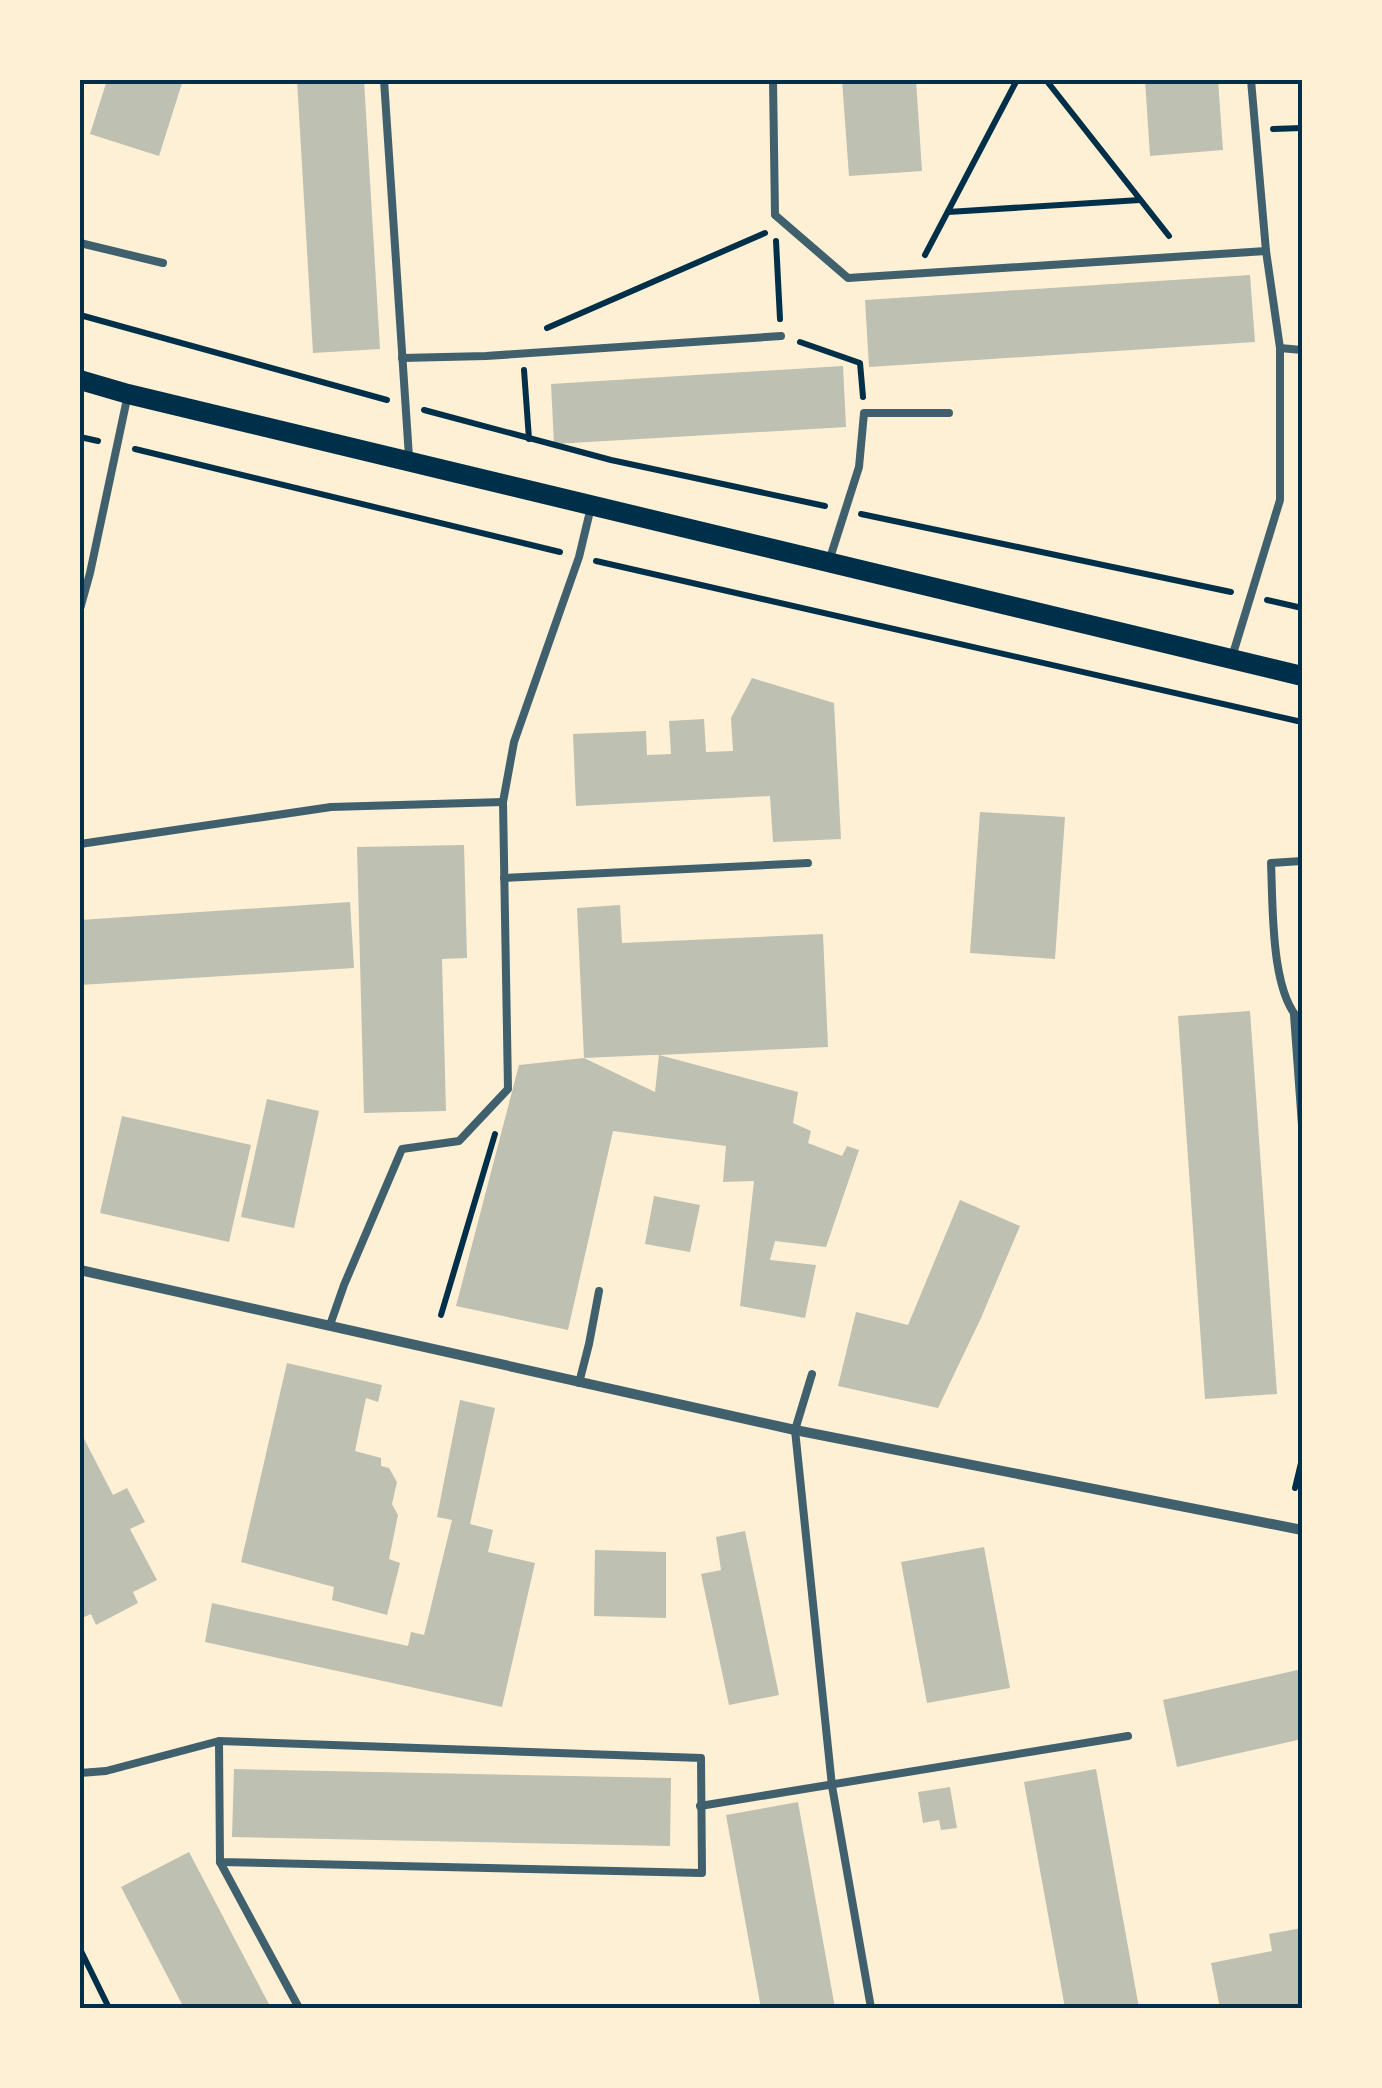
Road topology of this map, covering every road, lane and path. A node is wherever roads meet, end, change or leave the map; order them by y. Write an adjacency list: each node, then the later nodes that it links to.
1 (384, 80): 19 (lane)
2 (773, 80): 12 (lane)
3 (1017, 80): 7 (path)
4 (1046, 80): 6 (path)
5 (1251, 80): 9 (lane)
6 (1141, 200): 7 (path); 10 (path)
7 (947, 212): 12 (path)
8 (80, 243): 11 (lane)
9 (1266, 250): 10 (lane); 16 (lane)
10 (1184, 255): 12 (lane)
11 (163, 264)
12 (915, 274)
13 (80, 316): 22 (path)
14 (540, 332): 15 (path)
15 (781, 336): 18 (lane); 23 (path)
16 (1280, 348): 17 (lane); 33 (lane)
17 (1302, 350)
18 (522, 353): 19 (lane); 26 (path)
19 (402, 358): 22 (lane)
20 (80, 383): 21 (main road)
21 (128, 394): 27 (lane); 28 (main road)
22 (405, 405): 26 (path); 28 (lane)
23 (864, 413): 24 (lane); 30 (lane)
24 (949, 413)
25 (80, 437): 27 (path)
26 (529, 439): 30 (path)
27 (118, 445): 31 (path); 35 (lane)
28 (409, 462): 29 (main road)
29 (591, 507): 31 (lane); 32 (main road)
30 (846, 510): 32 (lane); 33 (path)
31 (580, 557): 38 (path); 39 (lane)
32 (828, 562): 36 (main road)
33 (1250, 596): 34 (path); 36 (lane)
34 (1302, 608)
35 (80, 609)
36 (1231, 660): 37 (main road)
37 (1302, 676)
38 (1302, 722)
39 (503, 802): 40 (lane); 43 (lane)
40 (80, 844)
41 (1302, 860): 44 (lane)
42 (808, 863): 43 (lane)
43 (504, 878): 46 (lane)
44 (1294, 1015): 45 (lane); 47 (lane)
45 (1302, 1022)
46 (508, 1090): 50 (path); 51 (lane)
47 (1302, 1125)
48 (80, 1270): 51 (street)
49 (598, 1291): 53 (lane)
50 (441, 1315)
51 (330, 1325): 53 (street)
52 (812, 1374): 54 (lane)
53 (579, 1383): 54 (street)
54 (795, 1430): 57 (street); 61 (lane)
55 (1302, 1459): 56 (path)
56 (1295, 1488)
57 (1302, 1530)
58 (1128, 1736): 61 (lane)
59 (219, 1741): 60 (lane); 62 (lane); 63 (lane)
60 (80, 1773)
61 (832, 1786): 62 (lane); 67 (lane)
62 (700, 1806): 63 (lane)
63 (220, 1862): 66 (lane)
64 (80, 1949): 65 (path)
65 (109, 2008)
66 (299, 2008)
67 (871, 2008)

